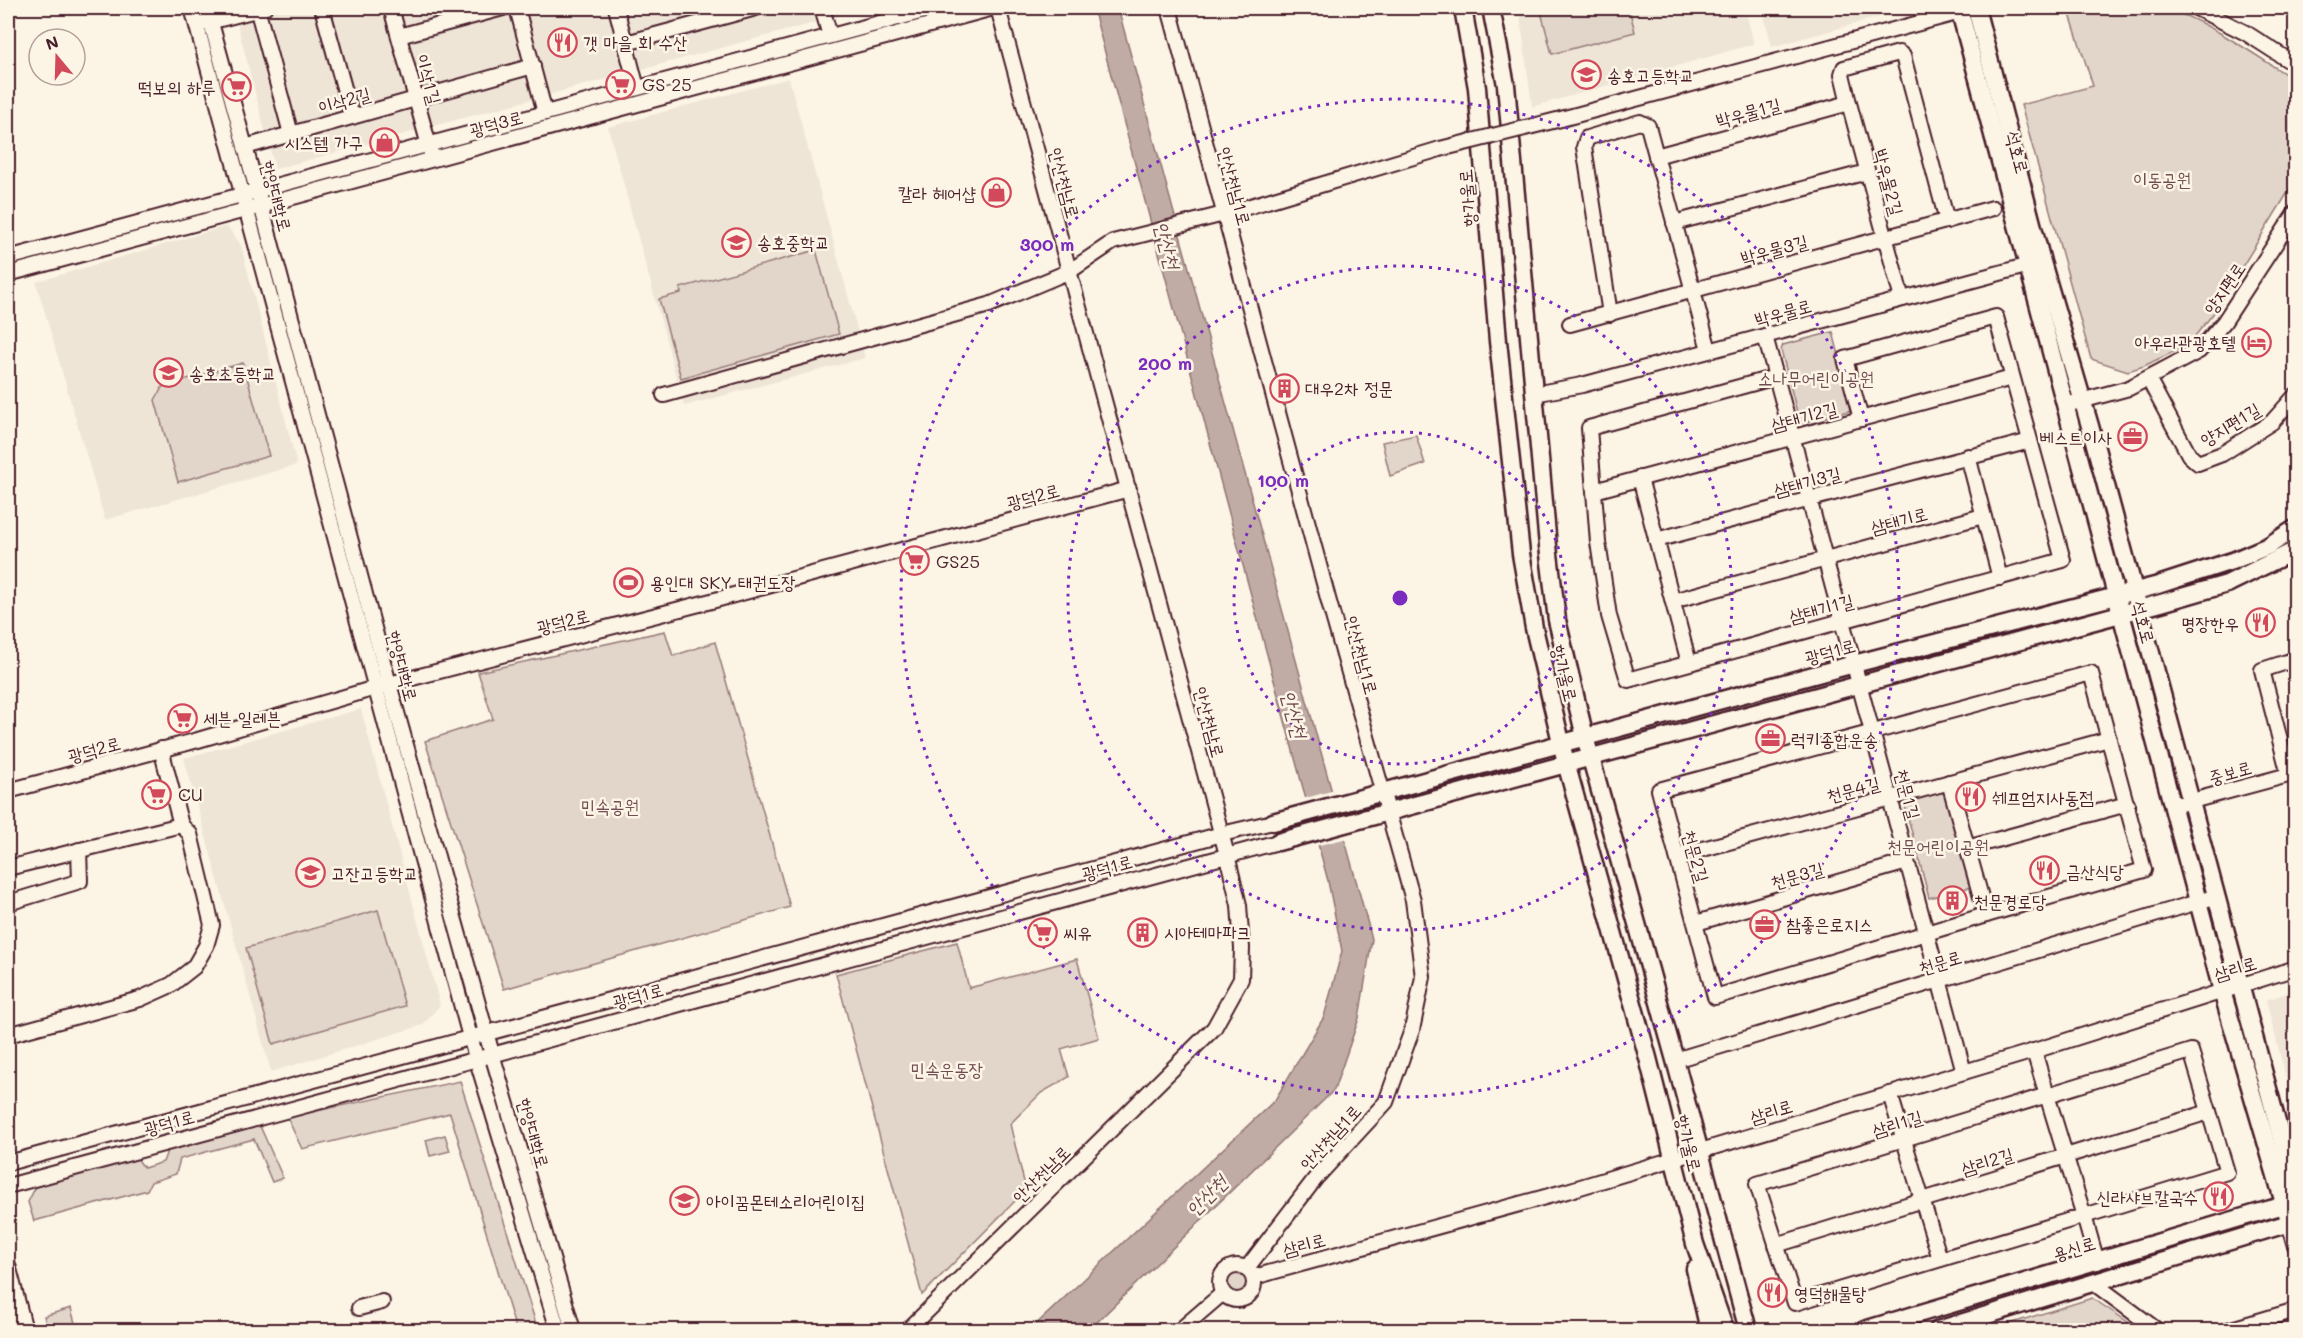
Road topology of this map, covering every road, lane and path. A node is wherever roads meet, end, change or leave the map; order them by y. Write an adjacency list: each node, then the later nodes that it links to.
1 (192, 8): 19 (street, 한양대학로)
2 (260, 8): 19 (street); 30 (street)
3 (322, 8): 29 (street)
4 (391, 8): 20 (street, 이삭1길)
5 (503, 8): 20 (street)
6 (517, 8): 24 (street)
7 (616, 8): 22 (street)
8 (756, 8): 22 (street)
9 (822, 8): 21 (street)
10 (935, 8): 21 (street, 광덕3로)
11 (993, 8): 34 (street, 광덕3로)
12 (998, 8): 48 (street, 안산천남로)
13 (1169, 8): 42 (street, 안산천남1로)
14 (1463, 8): 91 (main road, 항가울로)
15 (1491, 8): 59 (main road, 항가울로)
16 (1976, 8): 47 (main road, 석호로)
17 (2196, 8): 23 (street)
18 (1956, 11): 42 (street, bridge); 47 (main road, 석호로)
19 (204, 18): 32 (street, 한양대학로); 37 (street, 한양대학로)
20 (399, 36): 26 (street, 이삭1길)
21 (830, 36): 25 (street, 광덕3로)
22 (626, 43): 25 (street)
23 (2295, 64)
24 (533, 66): 26 (street, 이삭2길); 28 (street)
25 (637, 88): 28 (street, 광덕3로)
26 (416, 99): 29 (street, 이삭2길); 31 (street, 이삭1길)
27 (1849, 103): 33 (street, 박우물1길); 35 (street, 박우물2길); 43 (street, 박우물2길)
28 (545, 113): 31 (street, 광덕3로)
29 (352, 117): 30 (street, 이삭2길)
30 (291, 134): 32 (street, 이삭2길)
31 (427, 145): 34 (street, 이삭1길); 36 (street, 광덕3로)
32 (245, 147): 36 (street, 한양대학로)
33 (1656, 156): 44 (street); 52 (street)
34 (433, 159): 38 (street, 광덕3로)
35 (1867, 172): 44 (street); 45 (street, 박우물2길)
36 (257, 191): 37 (street, 광덕3로); 38 (street, 한양대학로)
37 (242, 195): 40 (street, 한양대학로); 46 (street, 광덕3로)
38 (261, 205): 40 (street, 광덕3로); 86 (street, 한양대학로)
39 (1993, 208): 43 (street, 박우물3길)
40 (246, 209): 49 (street, 광덕3로); 86 (street, 한양대학로)
41 (2295, 212): 58 (street, 양지편로)
42 (1224, 214): 48 (street); 98 (street, 안산천남1로)
43 (1947, 221): 45 (street, 박우물3길)
44 (1674, 224): 50 (street)
45 (1886, 238): 50 (street, 박우물3길); 51 (street, 박우물2길)
46 (8, 258)
47 (2034, 263): 51 (street, 박우물로); 62 (main road, 석호로)
48 (1070, 271): 60 (street); 68 (street, 안산천남로)
49 (8, 274)
50 (1692, 290): 52 (street, 박우물3길); 55 (street)
51 (1902, 298): 54 (street, 박우물로)
52 (1610, 314): 53 (street, 박우물3길)
53 (1570, 324)
54 (1765, 336): 55 (street, 박우물로); 56 (street)
55 (1709, 350): 59 (street, 박우물로)
56 (1776, 377): 64 (street); 69 (street, 삼태기1길)
57 (2012, 378): 63 (street, 삼태기2길); 63 (street, 삼태기1길); 65 (street, 삼태기1길)
58 (2149, 380): 61 (street, 양지편1길); 62 (street, 양지편로)
59 (1534, 394): 89 (main road, 항가울로)
60 (664, 395)
61 (2295, 395)
62 (2074, 403): 77 (main road, 석호로); 78 (main road, 석호로)
63 (1861, 419): 64 (street, 삼태기2길)
64 (1792, 437): 67 (street, 삼태기2길); 70 (street)
65 (2030, 441): 66 (street, 삼태기3길); 76 (street, 삼태기1길)
66 (1968, 456): 70 (street, 삼태기3길); 71 (street)
67 (1640, 478): 69 (street, 삼태기2길); 73 (street)
68 (1129, 489): 86 (street, 광덕2로); 105 (street, 안산천남로)
69 (1594, 491): 84 (street, 삼태기1길)
70 (1809, 499): 73 (street, 삼태기3길); 75 (street)
71 (1983, 516): 75 (street, 삼태기로); 76 (street)
72 (2295, 528): 77 (main road, 광덕1로)
73 (1656, 540): 79 (street)
74 (2295, 550): 80 (main road)
75 (1825, 559): 79 (street, 삼태기로); 82 (street)
76 (2000, 578): 82 (street, 삼태기1길)
77 (2134, 591): 78 (main road, 광덕1로); 80 (main road, 석호로)
78 (2117, 595): 81 (main road, 석호로); 85 (main road, 광덕1로)
79 (1673, 601): 84 (street)
80 (2139, 609): 81 (main road); 101 (main road, 석호로)
81 (2121, 613): 87 (main road); 101 (main road, 석호로)
82 (1842, 621): 84 (street, 삼태기1길); 85 (street)
83 (2295, 659): 95 (street)
84 (1689, 663)
85 (1854, 664): 87 (street); 89 (main road, 광덕1로)
86 (382, 686): 92 (street, 광덕2로); 123 (street, 한양대학로); 125 (street, 한양대학로)
87 (1860, 686): 88 (street, 천문1길); 93 (main road)
88 (1873, 733): 90 (street, 천문2길); 99 (street, 천문1길); 110 (street, 천문2길)
89 (1585, 737): 91 (main road, 광덕1로); 93 (main road, 항가울로)
90 (2109, 739): 96 (street, 천문4길); 100 (street, 천문2길)
91 (1562, 742): 94 (main road, 항가울로); 98 (main road, 광덕1로)
92 (161, 749): 97 (street, 광덕2로); 104 (street)
93 (1591, 757): 94 (main road); 129 (main road, 항가울로)
94 (1566, 763): 102 (main road); 137 (main road, 항가울로)
95 (2292, 774): 101 (street, 중보로)
96 (1949, 782): 99 (street, 천문4길); 107 (street)
97 (8, 791)
98 (1375, 793): 102 (street, 안산천남1로); 103 (main road, 광덕1로)
99 (1890, 798): 110 (street, 천문4길); 111 (street, 천문1길)
100 (2127, 804): 107 (street); 116 (street, 천문2길)
101 (2182, 804): 113 (main road, 석호로); 114 (main road, 석호로)
102 (1381, 813): 106 (main road); 150 (street, 안산천남1로)
103 (1273, 822): 105 (street, 광덕1로)
104 (181, 825): 108 (street); 124 (street)
105 (1221, 834): 109 (street, 안산천남로); 123 (street, 광덕1로)
106 (1278, 842): 109 (street, 광덕1로)
107 (1967, 848): 116 (street)
108 (79, 850): 112 (street); 115 (street)
109 (1227, 855): 127 (street, 광덕1로); 161 (street, 안산천남로)
110 (1677, 856): 117 (street, 천문2길)
111 (1907, 862): 117 (street, 천문3길); 118 (street, 천문1길)
112 (8, 868)
113 (2214, 897): 114 (street, 천문로); 121 (main road, 석호로)
114 (2198, 901): 120 (street, 천문로); 122 (main road, 석호로)
115 (8, 903)
116 (1986, 915): 118 (street, 천문2길)
117 (1696, 923): 118 (street, 천문2길)
118 (1926, 933): 120 (street, 천문1길)
119 (2295, 968): 121 (street, 삼리로)
120 (1938, 981): 129 (street, 천문로); 130 (street, 천문1길)
121 (2240, 986): 122 (street, 삼리로); 141 (main road, 석호로)
122 (2222, 991): 126 (street, 삼리로); 141 (main road, 석호로)
123 (487, 1033): 125 (street, 광덕1로); 127 (street, 한양대학로)
124 (8, 1035)
125 (470, 1037): 128 (street, 한양대학로); 138 (street, 광덕1로)
126 (2034, 1051): 130 (street, 삼리로); 132 (street)
127 (492, 1054): 128 (street, 광덕1로); 160 (street, 한양대학로)
128 (477, 1059): 139 (street, 광덕1로); 159 (street, 한양대학로)
129 (1676, 1060): 135 (main road, 항가울로)
130 (1964, 1072): 131 (street, 삼리로)
131 (1890, 1094): 134 (street); 135 (street, 삼리로)
132 (2047, 1095): 133 (street, 삼리1길); 134 (street, 삼리1길); 136 (street)
133 (2209, 1112): 136 (street, 삼리2길); 142 (street, 삼리1길)
134 (1903, 1140): 140 (street); 146 (street, 삼리1길)
135 (1700, 1151): 137 (street, 삼리로); 165 (main road, 항가울로)
136 (2066, 1155): 140 (street, 삼리2길); 142 (street)
137 (1673, 1158): 144 (main road, 항가울로); 150 (street, 삼리로)
138 (8, 1163)
139 (8, 1186)
140 (1921, 1200): 146 (street, 삼리2길); 147 (street)
141 (2291, 1200): 143 (main road, 석호로); 148 (main road, 용신로)
142 (2084, 1216): 147 (street, 삼리1길); 148 (street)
143 (2292, 1222): 145 (main road, 석호로); 151 (main road)
144 (1695, 1244): 163 (main road); 164 (main road, 항가울로)
145 (2295, 1244)
146 (1776, 1245): 147 (street, 삼리1길)
147 (1940, 1259)
148 (2097, 1262): 166 (main road, 용신로)
149 (8, 1265): 156 (street)
150 (1250, 1273): 152 (street); 152 (street)
151 (2095, 1284): 167 (main road); 168 (street)
152 (1223, 1293): 162 (street)
153 (382, 1302): 154 (street)
154 (359, 1308)
155 (2295, 1310): 169 (street)
156 (21, 1315): 157 (street); 158 (street)
157 (9, 1330)
158 (25, 1330)
159 (558, 1330)
160 (573, 1330)
161 (908, 1330)
162 (1180, 1330)
163 (1709, 1330)
164 (1725, 1330)
165 (1748, 1330)
166 (1864, 1330)
167 (1938, 1330)
168 (2157, 1330)
169 (2228, 1330)

